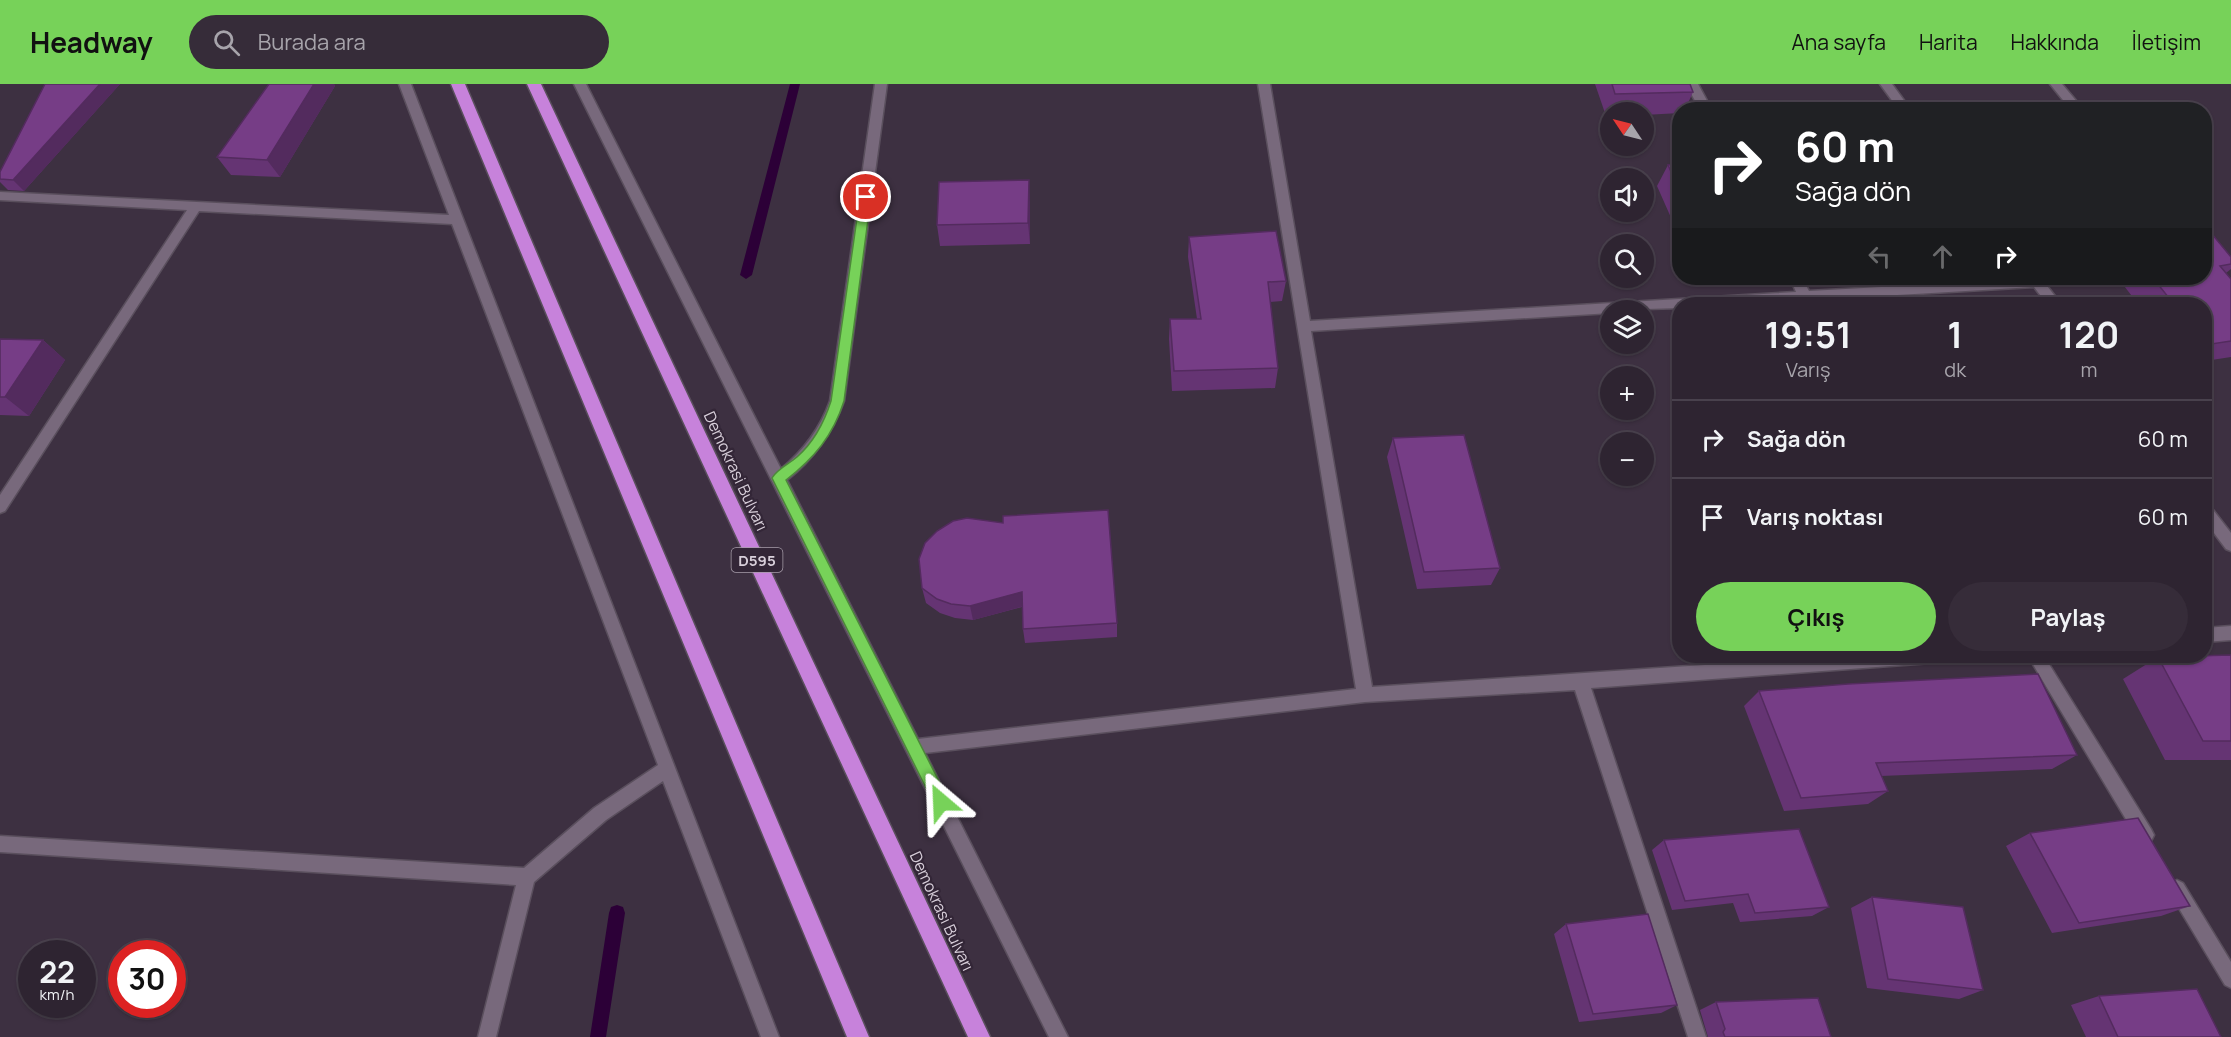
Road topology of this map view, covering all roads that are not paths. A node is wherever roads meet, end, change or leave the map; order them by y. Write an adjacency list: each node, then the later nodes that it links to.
1 (405, 84): 15 (street)
2 (458, 84): 41 (highway)
3 (534, 84): 42 (highway, Demokrasi Bulvarı / D595)
4 (580, 84): 22 (street)
5 (881, 84): 22 (street)
6 (1264, 84): 21 (street)
7 (1692, 84): 10 (street)
8 (1886, 84): 11 (street)
9 (2056, 84): 12 (street)
10 (1702, 102)
11 (1899, 102)
12 (2071, 102)
13 (0, 196): 14 (street)
14 (196, 206): 15 (street); 23 (street)
15 (457, 220): 33 (street)
16 (1800, 285): 18 (street)
17 (1964, 285): 18 (street)
18 (1805, 296): 19 (street)
19 (1788, 297)
20 (1672, 304): 21 (street)
21 (1304, 326): 31 (street)
22 (778, 478): 32 (street)
23 (0, 507)
24 (2212, 519): 25 (street)
25 (2231, 545)
26 (2231, 633): 27 (street)
27 (2212, 634)
28 (1837, 663): 30 (street)
29 (2041, 663): 35 (street)
30 (1581, 682): 31 (street); 44 (street)
31 (1365, 695): 32 (street)
32 (914, 747): 43 (street)
33 (668, 768): 36 (street); 40 (street)
34 (0, 844): 36 (street)
35 (2152, 848)
36 (527, 877): 39 (street)
37 (2170, 878): 38 (street)
38 (2231, 980)
39 (487, 1037)
40 (770, 1037)
41 (858, 1037)
42 (979, 1037)
43 (1059, 1037)
44 (1697, 1037)

